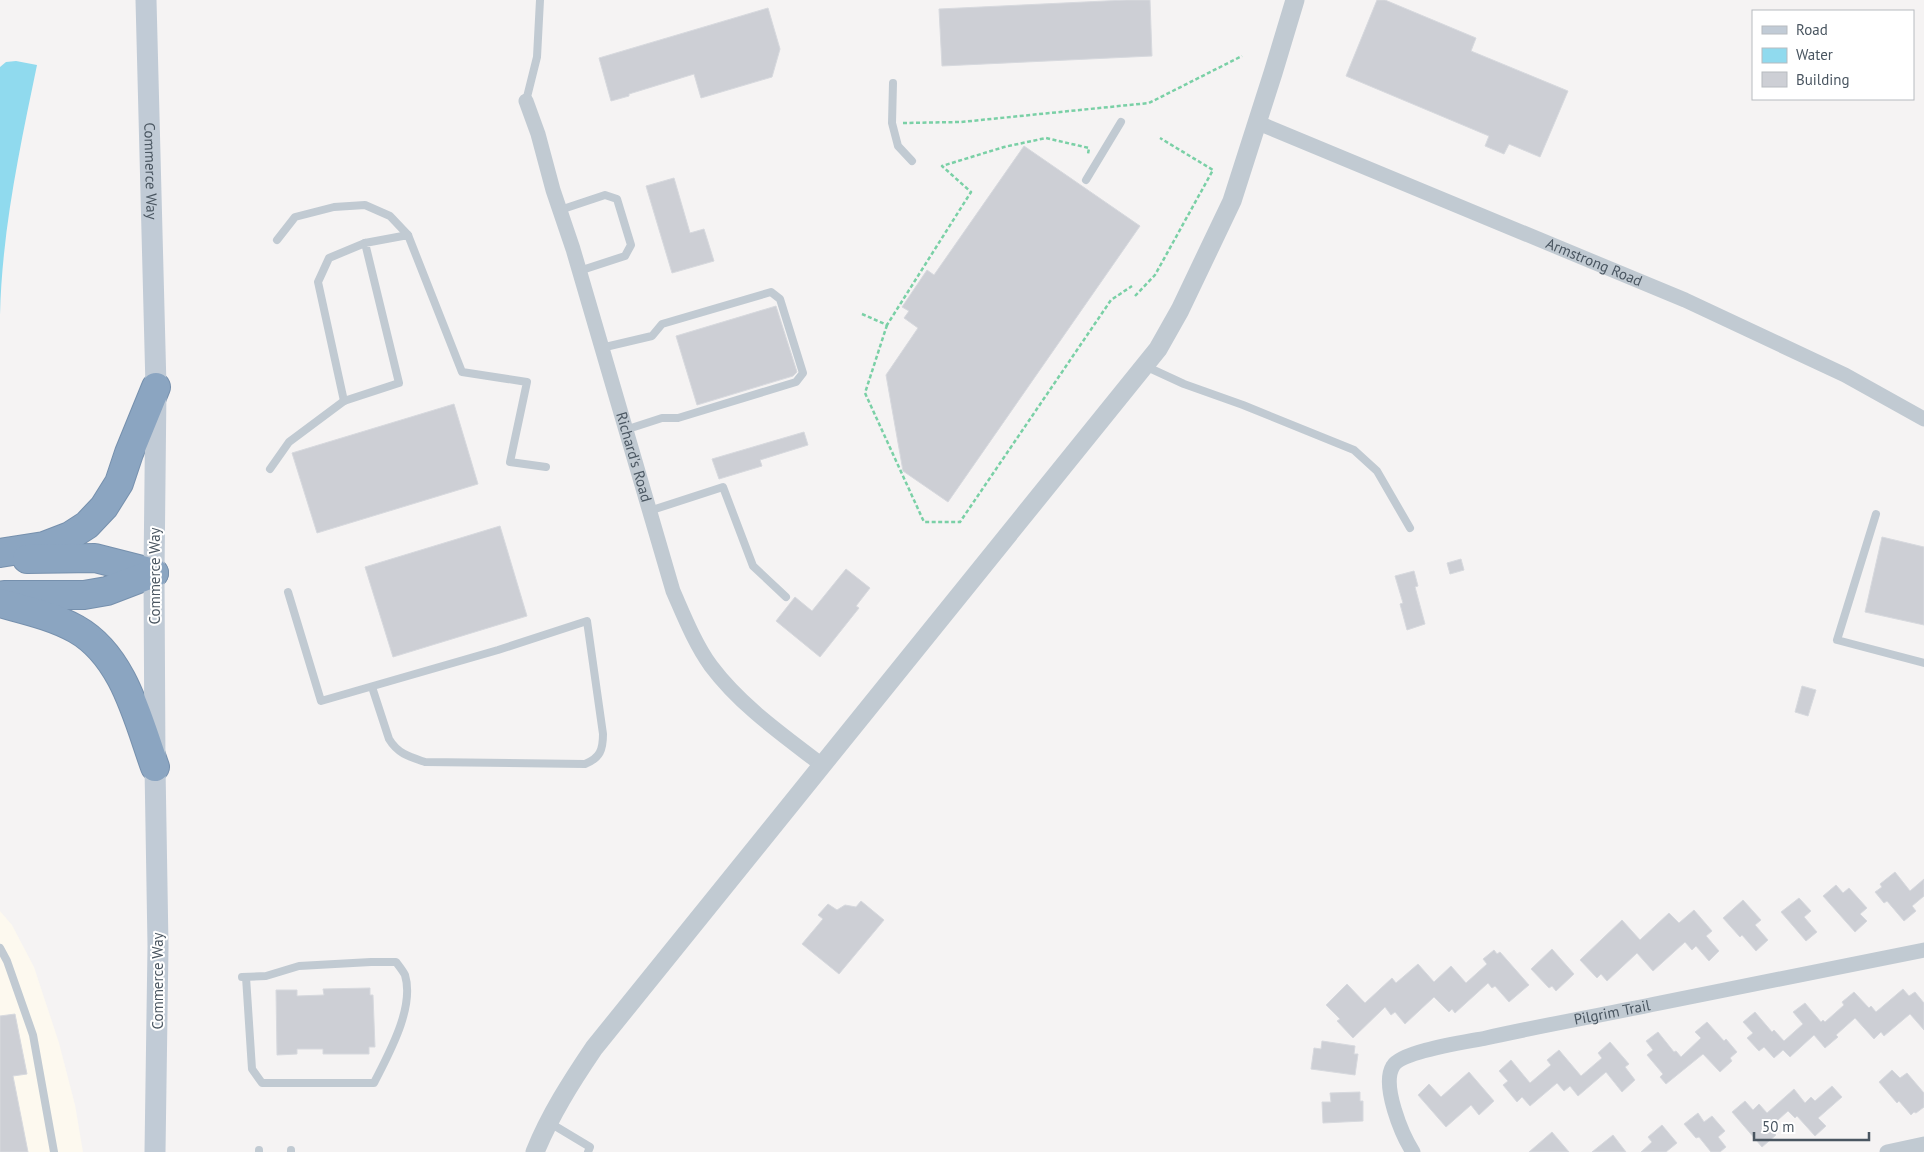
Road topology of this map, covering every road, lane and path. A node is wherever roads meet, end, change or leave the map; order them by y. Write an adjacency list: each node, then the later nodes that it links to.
1 (146, 0): 24 (main road, Commerce Way)
2 (540, 0): 6 (lane)
3 (1295, 0): 8 (street)
4 (1242, 56): 9 (path)
5 (893, 83): 9 (lane)
6 (526, 101): 13 (street, Richard's Road)
7 (1121, 122): 12 (lane)
8 (1256, 122): 23 (street); 26 (street, Armstrong Road)
9 (892, 123): 11 (lane)
10 (1160, 138): 19 (path)
11 (912, 161)
12 (1086, 180): 21 (path)
13 (560, 210): 17 (street, Richard's Road); 17 (lane)
14 (408, 234): 15 (lane); 16 (lane); 28 (lane)
15 (277, 240)
16 (365, 243): 25 (lane); 25 (lane)
17 (579, 271): 22 (street, Richard's Road)
18 (1132, 286): 21 (path)
19 (1135, 296)
20 (862, 314): 21 (path)
21 (887, 325)
22 (601, 348): 27 (street, Richard's Road); 27 (lane)
23 (1144, 366): 32 (lane); 41 (street)
24 (156, 388): 33 (highway); 34 (main road, Commerce Way)
25 (344, 400): 29 (lane)
26 (1924, 419)
27 (625, 430): 30 (street, Richard's Road)
28 (546, 467)
29 (270, 469)
30 (649, 511): 37 (lane); 41 (street, Richard's Road)
31 (1876, 514): 39 (lane)
32 (1410, 528)
33 (0, 555): 34 (highway)
34 (154, 573): 36 (highway); 42 (main road, Commerce Way)
35 (288, 592): 40 (lane)
36 (0, 595)
37 (786, 598)
38 (0, 603): 42 (highway)
39 (1924, 663)
40 (372, 687): 40 (lane)
41 (822, 765): 46 (street)
42 (155, 767): 49 (main road, Commerce Way)
43 (0, 948): 48 (lane)
44 (1924, 950): 52 (street, Pilgrim Trail)
45 (244, 977): 45 (lane)
46 (548, 1122): 50 (street); 51 (lane)
47 (1924, 1144): 53 (street)
48 (54, 1152)
49 (155, 1152)
50 (534, 1152)
51 (588, 1152)
52 (1413, 1152)
53 (1887, 1152)

